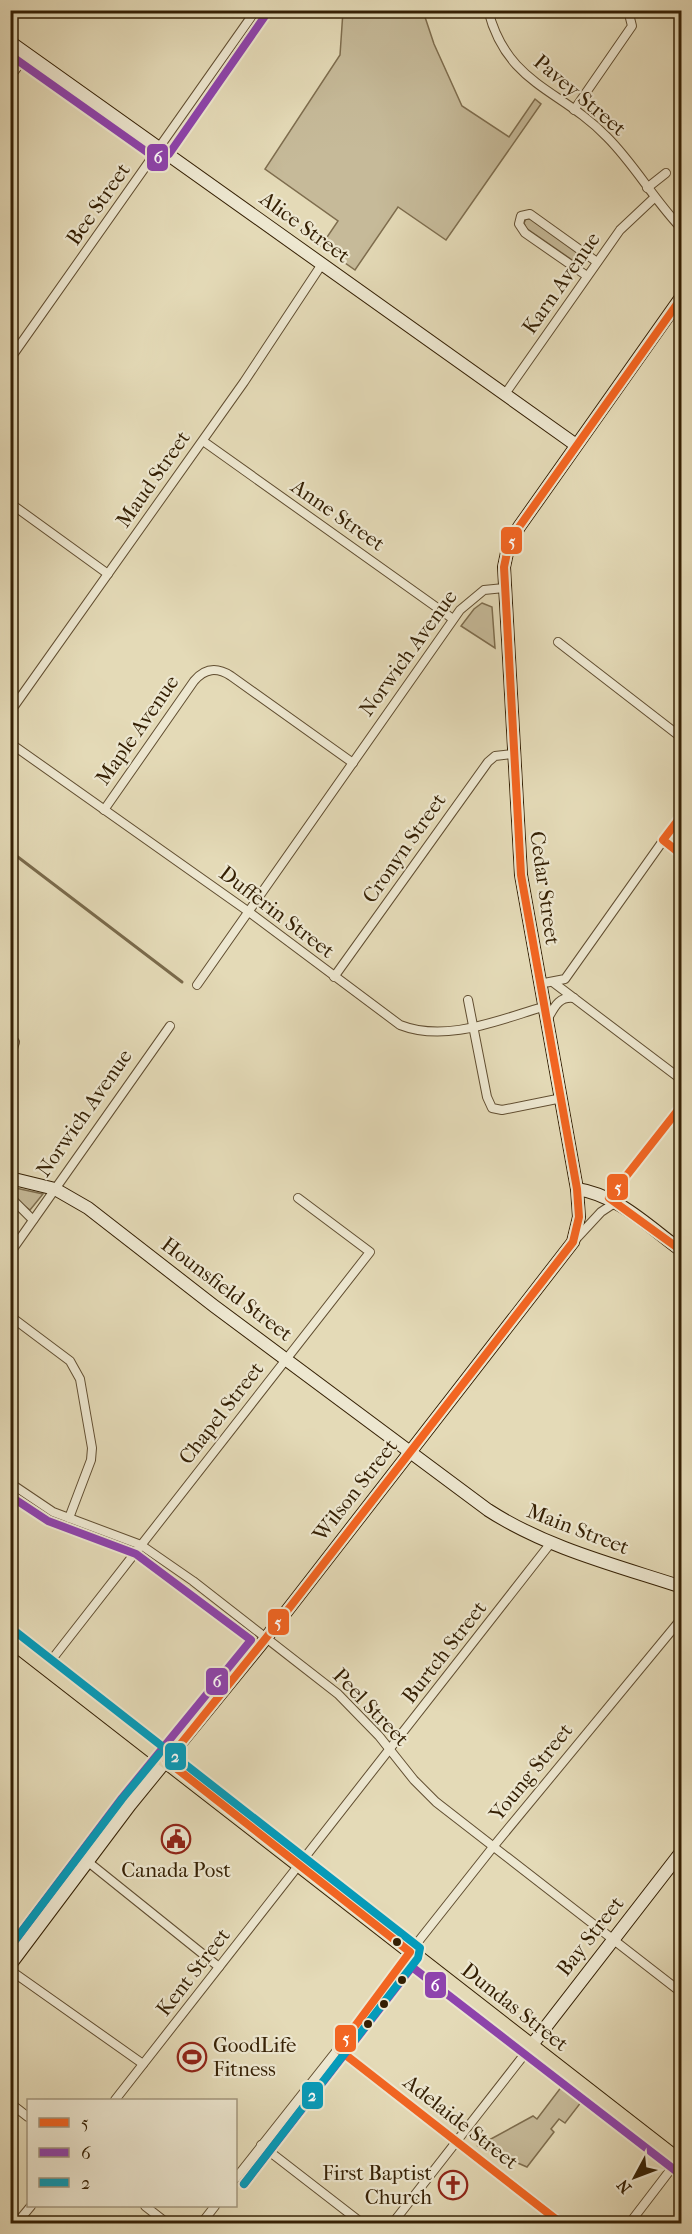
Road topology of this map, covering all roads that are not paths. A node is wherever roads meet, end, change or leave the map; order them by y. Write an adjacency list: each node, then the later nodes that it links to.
1 (243, 10): 4 (street)
2 (488, 10): 8 (street, Pavey Street)
3 (628, 10): 8 (street)
4 (254, 14): 9 (street, Bee Street)
5 (10, 42): 6 (main road, Alice Street)
6 (27, 54): 7 (street); 9 (main road, Alice Street)
7 (10, 77)
8 (574, 110): 11 (street, Pavey Street)
9 (160, 147): 15 (main road, Alice Street); 18 (street, Bee Street)
10 (666, 173): 11 (street)
11 (646, 188): 12 (street, Pavey Street)
12 (654, 198): 13 (street, Pavey Street); 14 (street, Karn Avenue)
13 (681, 229)
14 (597, 262): 16 (street, Karn Avenue); 16 (street)
15 (322, 264): 19 (main road, Alice Street); 20 (street, Maud Street)
16 (587, 276): 19 (street, Karn Avenue)
17 (681, 296): 21 (main road)
18 (10, 359)
19 (505, 394): 21 (main road, Alice Street)
20 (203, 441): 23 (street, Maud Street); 25 (street, Anne Street)
21 (576, 446): 24 (main road)
22 (10, 503): 23 (street)
23 (108, 574): 27 (street, Maud Street)
24 (504, 588): 25 (street, Norwich Avenue); 30 (main road, Cedar Street)
25 (453, 619): 31 (street, Norwich Avenue)
26 (558, 642): 28 (street)
27 (10, 712)
28 (681, 738)
29 (10, 743): 32 (street, Dufferin Street)
30 (513, 754): 37 (street, Cronyn Street); 39 (main road, Cedar Street)
31 (352, 763): 32 (street, Maple Avenue); 36 (street, Norwich Avenue)
32 (104, 810): 36 (street, Dufferin Street)
33 (681, 814): 34 (street)
34 (663, 840): 35 (street); 38 (street)
35 (681, 855)
36 (249, 912): 37 (street, Dufferin Street); 40 (street, Norwich Avenue)
37 (334, 977): 46 (street, Dufferin Street)
38 (554, 983): 39 (street); 41 (street)
39 (539, 984): 43 (main road, Cedar Street)
40 (197, 985)
41 (574, 999): 44 (street); 49 (street)
42 (468, 1000): 46 (street)
43 (543, 1007): 44 (main road, Cedar Street); 46 (street, Dufferin Street)
44 (546, 1021): 50 (main road, Cedar Street)
45 (170, 1026): 53 (street, Norwich Avenue)
46 (473, 1026): 50 (street)
47 (13, 1039): 48 (street)
48 (10, 1058)
49 (681, 1080)
50 (561, 1098): 54 (main road, Cedar Street)
51 (681, 1104): 57 (street, Wilson Street)
52 (10, 1178): 53 (main road, Hounsfield Street)
53 (55, 1189): 58 (street, Norwich Avenue); 63 (main road, Hounsfield Street)
54 (577, 1189): 57 (main road); 59 (main road, Wilson Street)
55 (10, 1197): 58 (street)
56 (298, 1198): 63 (street, Chapel Street)
57 (613, 1200): 59 (street, Wilson Street); 60 (main road)
58 (33, 1220): 61 (street, Norwich Avenue)
59 (573, 1242): 64 (main road, Wilson Street)
60 (681, 1251)
61 (10, 1252)
62 (10, 1316): 66 (street)
63 (286, 1359): 64 (main road, Hounsfield Street); 68 (street, Chapel Street)
64 (410, 1451): 67 (main road, Main Street); 71 (main road, Wilson Street)
65 (10, 1483): 66 (street, Peel Street)
66 (69, 1518): 68 (street, Peel Street)
67 (550, 1544): 69 (main road, Main Street); 74 (street, Burtch Street)
68 (141, 1545): 71 (street, Peel Street); 73 (street, Chapel Street)
69 (681, 1587)
70 (681, 1618): 76 (street, Young Street)
71 (266, 1638): 74 (street, Peel Street); 75 (main road, Wilson Street)
72 (10, 1640): 73 (main road, Dundas Street)
73 (46, 1667): 75 (main road, Dundas Street)
74 (390, 1750): 76 (street, Peel Street); 79 (street, Burtch Street)
75 (167, 1761): 78 (main road, Wilson Street); 79 (main road, Dundas Street)
76 (493, 1847): 80 (street, Peel Street); 83 (street, Young Street)
77 (681, 1851): 80 (main road, Bay Street)
78 (87, 1861): 82 (main road, Wilson Street); 85 (street)
79 (300, 1866): 83 (main road, Dundas Street); 85 (street, Kent Street)
80 (612, 1940): 87 (street, Peel Street); 88 (main road, Bay Street)
81 (10, 1942): 82 (street)
82 (21, 1950): 84 (main road, Wilson Street)
83 (410, 1952): 88 (main road, Dundas Street)
84 (10, 1965)
85 (219, 1967): 89 (street, Kent Street)
86 (10, 1970): 89 (street)
87 (681, 1993)
88 (531, 2046): 93 (street); 95 (main road, Dundas Street)
89 (143, 2064): 90 (street, Kent Street)
90 (116, 2099)
91 (10, 2103): 92 (street)
92 (27, 2116)
93 (457, 2141): 94 (street, Adelaide Street); 104 (street); 105 (street, Adelaide Street)
94 (261, 2145): 96 (street); 103 (street)
95 (680, 2160): 106 (street)
96 (237, 2177)
97 (29, 2207): 100 (street)
98 (148, 2207): 101 (street)
99 (213, 2207): 102 (street)
100 (16, 2223)
101 (168, 2223)
102 (201, 2223)
103 (363, 2223)
104 (392, 2223)
105 (563, 2223)
106 (630, 2223)

